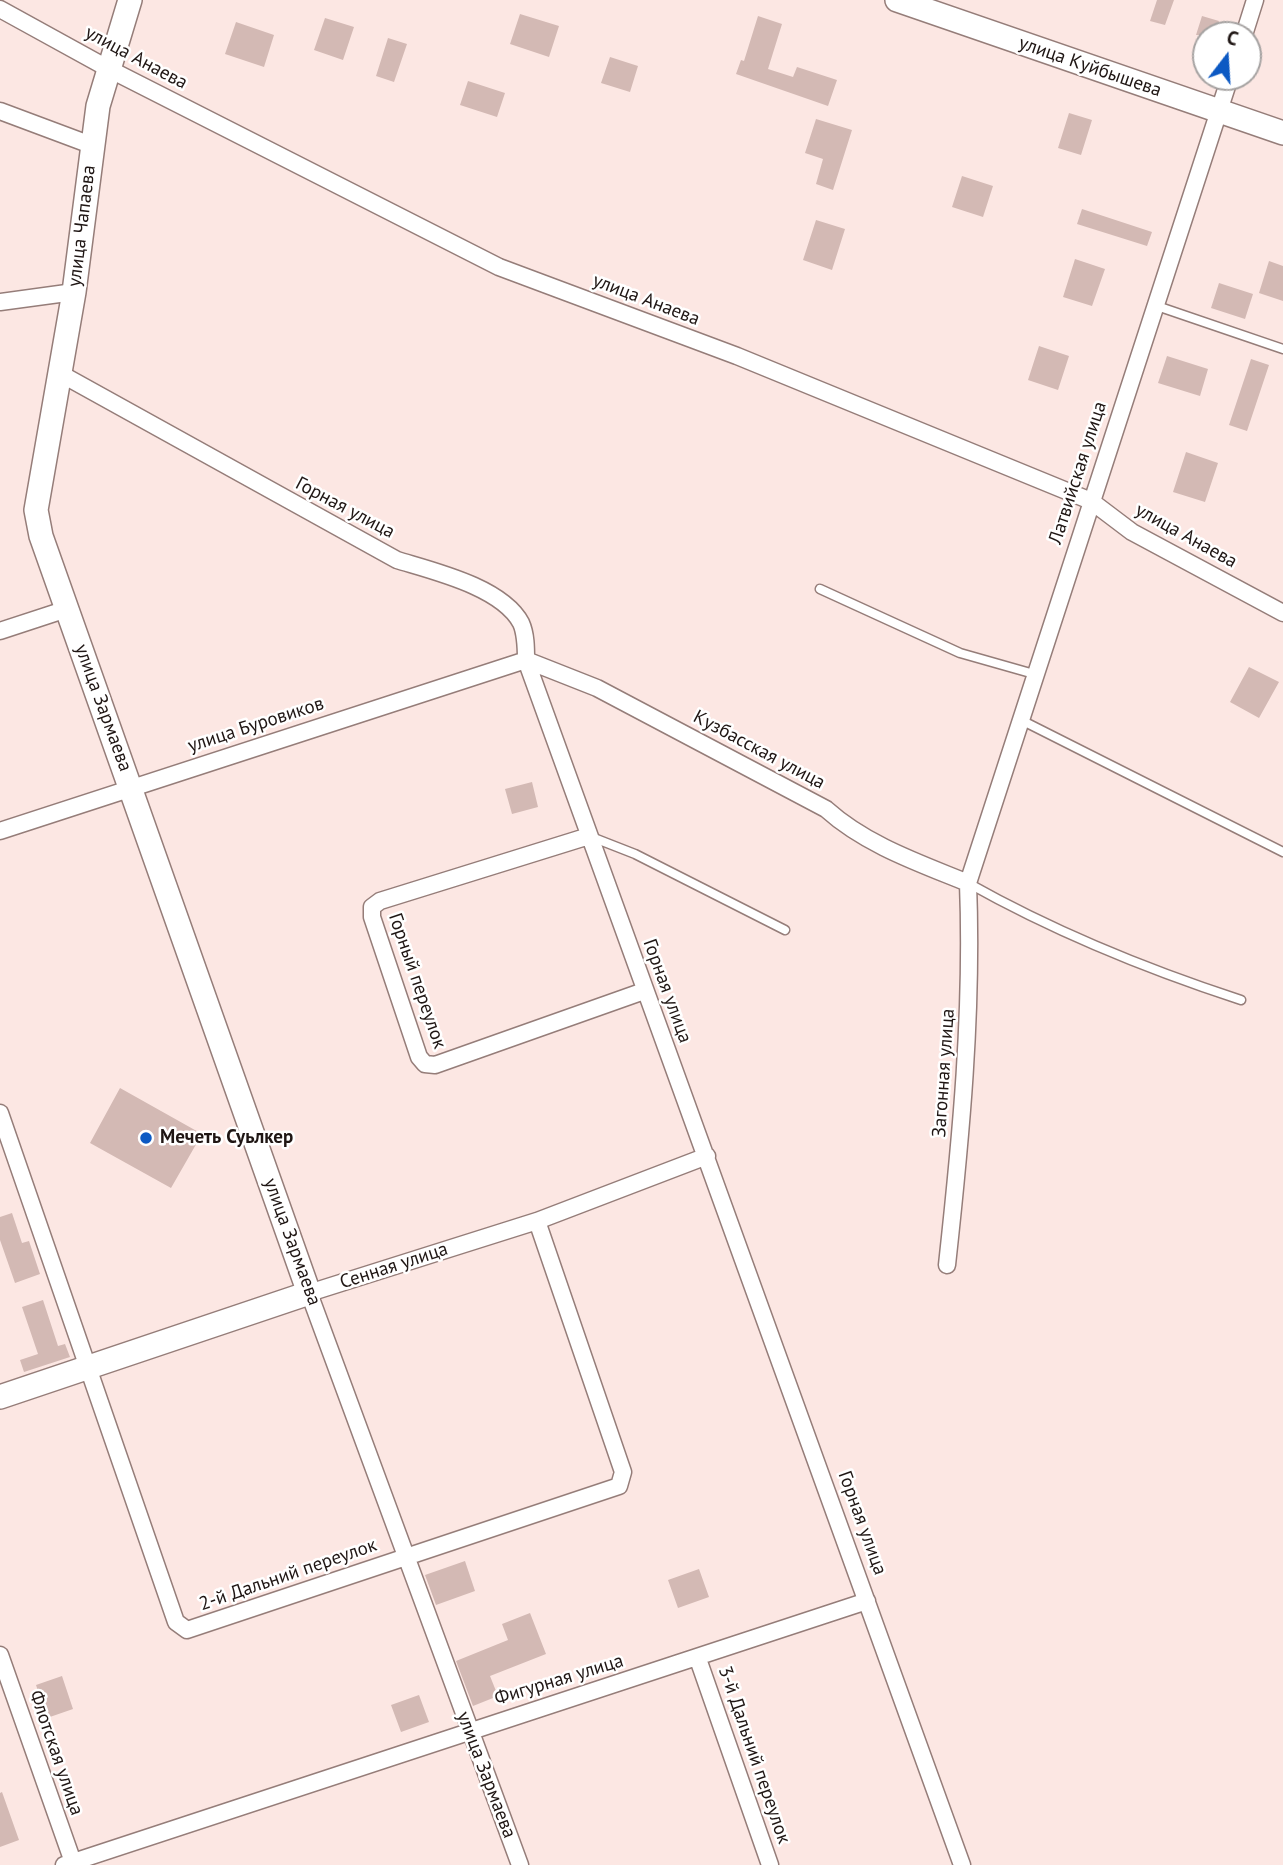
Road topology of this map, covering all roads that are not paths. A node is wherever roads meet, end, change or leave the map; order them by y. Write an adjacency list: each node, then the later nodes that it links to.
1 (130, 0): 6 (street, улица Чапаева)
2 (897, 0): 9 (street, улица Куйбышева)
3 (1255, 0): 5 (street)
4 (0, 9): 6 (street, улица Анаева)
5 (1248, 21)
6 (109, 69): 11 (street, улица Чапаева); 18 (street, улица Анаева)
7 (1225, 91): 9 (street, Латвийская улица)
8 (0, 111): 11 (street)
9 (1218, 112): 10 (street, улица Куйбышева); 14 (street, Латвийская улица)
10 (1283, 133)
11 (91, 145): 12 (street, улица Чапаева)
12 (74, 292): 13 (street); 16 (street, улица Чапаева)
13 (0, 302)
14 (1154, 305): 15 (lane); 18 (street, Латвийская улица)
15 (1283, 349)
16 (61, 374): 17 (street, улица Чапаева); 23 (street, Горная улица)
17 (44, 455): 20 (street, улица Зармаева)
18 (1091, 501): 21 (street, улица Анаева); 24 (street, Латвийская улица)
19 (820, 589): 24 (lane)
20 (67, 609): 22 (street); 26 (street, улица Зармаева)
21 (1283, 613)
22 (0, 631)
23 (526, 660): 26 (street, улица Буровиков); 28 (street, Горная улица); 30 (street, Кузбасская улица)
24 (1034, 674): 25 (street, Латвийская улица)
25 (1020, 719): 29 (lane); 30 (street, Латвийская улица)
26 (131, 787): 27 (street, улица Буровиков); 38 (street, улица Зармаева)
27 (0, 831)
28 (589, 835): 31 (lane); 32 (street, Горная улица); 32 (street, Горный переулок)
29 (1283, 852)
30 (968, 883): 33 (lane); 37 (street, Загонная улица)
31 (785, 930)
32 (644, 991): 35 (street, Горная улица)
33 (1241, 1000)
34 (0, 1113): 39 (street, 2-й Дальний переулок)
35 (706, 1156): 36 (street, Сенная улица); 42 (street, Горная улица)
36 (537, 1221): 38 (street, Сенная улица); 41 (street, 2-й Дальний переулок)
37 (947, 1265)
38 (309, 1293): 39 (street, Сенная улица); 41 (street, улица Зармаева)
39 (87, 1367): 40 (street, Сенная улица); 41 (street, 2-й Дальний переулок)
40 (0, 1397)
41 (407, 1557): 46 (street, улица Зармаева)
42 (867, 1601): 44 (street, Фигурная улица); 50 (street, Горная улица)
43 (0, 1655): 45 (street, Флотская улица)
44 (698, 1659): 46 (street, Фигурная улица); 49 (street, 3-й Дальний переулок)
45 (6, 1693): 47 (street, Флотская улица)
46 (468, 1730): 47 (street, Фигурная улица); 48 (street, улица Зармаева)
47 (70, 1864)
48 (520, 1865)
49 (770, 1865)
50 (962, 1865)

